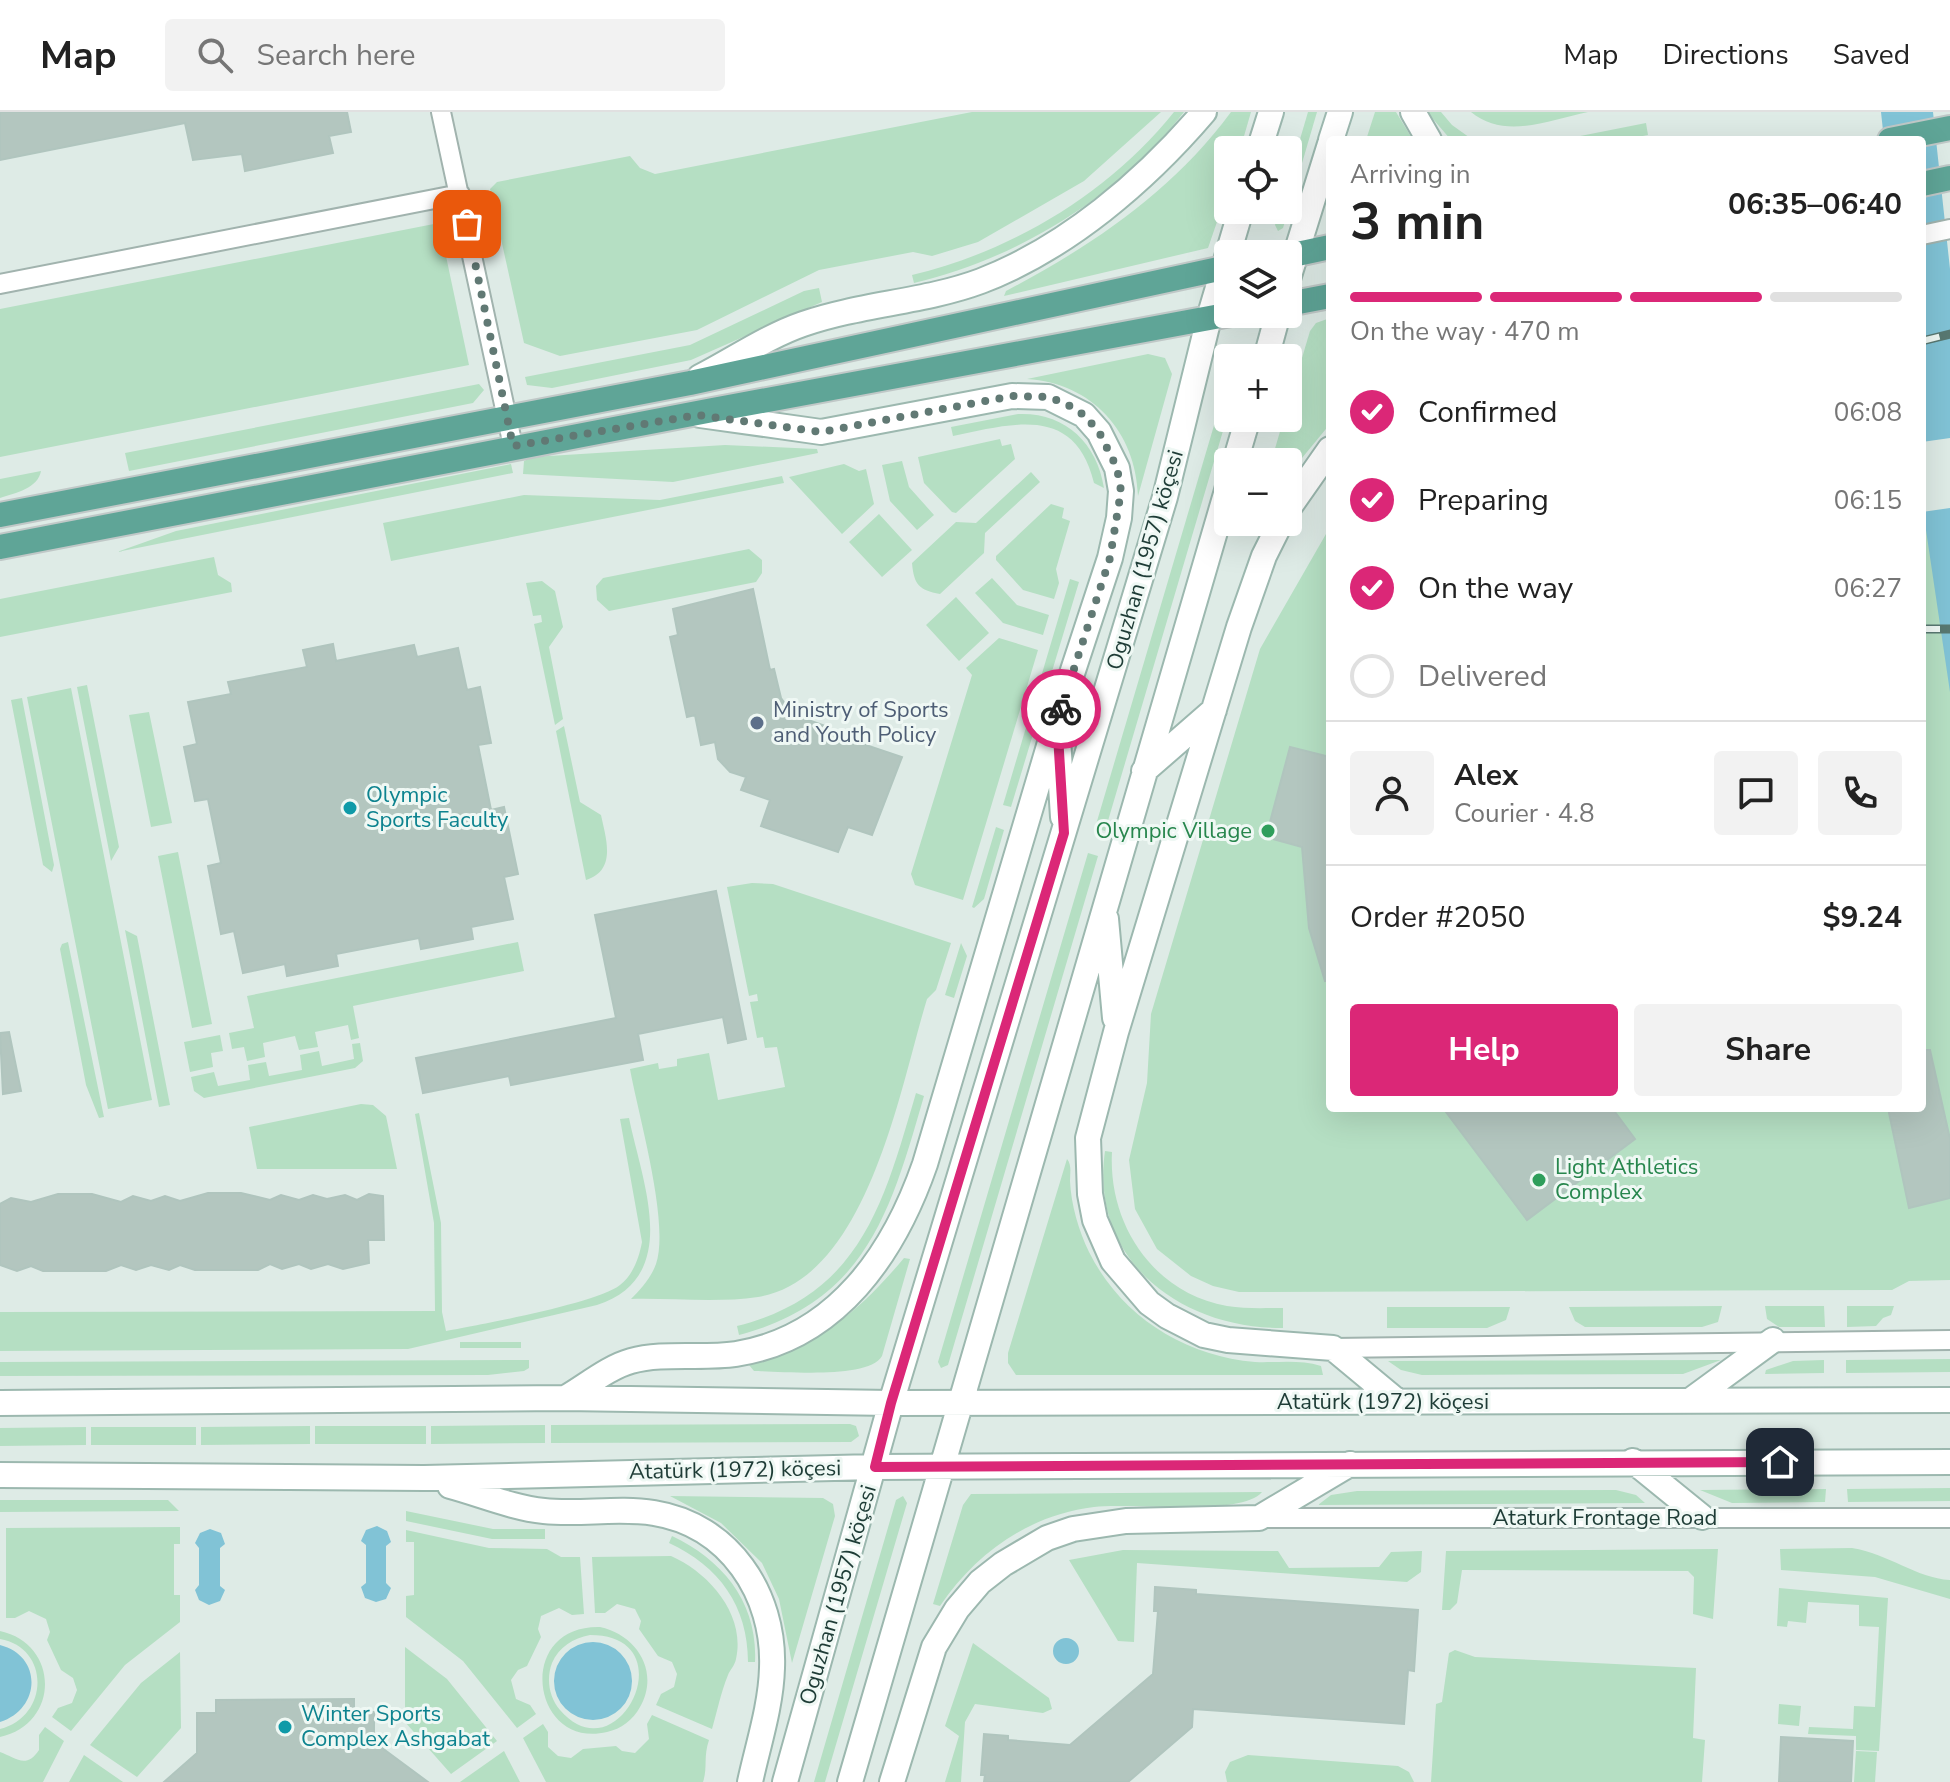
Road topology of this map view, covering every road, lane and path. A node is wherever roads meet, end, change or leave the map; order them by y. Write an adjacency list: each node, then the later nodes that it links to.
1 (441, 112): 14 (street)
2 (1204, 112): 26 (main road)
3 (1271, 112): 7 (main road)
4 (1340, 112): 8 (main road)
5 (1413, 112): 9 (main road)
6 (1950, 128): 10 (main road)
7 (1263, 136)
8 (1333, 136)
9 (1427, 136)
10 (1910, 136)
11 (1326, 156): 17 (main road)
12 (1950, 178): 13 (main road)
13 (1926, 183)
14 (460, 194): 21 (street); 28 (street)
15 (1950, 229): 16 (street)
16 (1926, 234)
17 (1297, 240)
18 (1326, 248): 19 (main road)
19 (1302, 253)
20 (1214, 270): 26 (main road)
21 (0, 284)
22 (1326, 297): 23 (main road)
23 (1302, 301)
24 (1214, 317): 27 (main road)
25 (1216, 328): 39 (main road, Oguzhan (1957) köçesi)
26 (690, 383): 28 (main road)
27 (698, 415): 29 (main road); 37 (main road)
28 (508, 417): 29 (street); 32 (main road)
29 (513, 446): 35 (main road)
30 (1326, 455): 31 (main road)
31 (1302, 489)
32 (0, 515)
33 (1214, 534): 38 (main road)
34 (1274, 536): 36 (main road)
35 (0, 547)
36 (1214, 710): 38 (main road); 42 (main road)
37 (1057, 719): 39 (main road); 43 (main road)
38 (1144, 771): 40 (main road)
39 (1064, 833): 41 (main road, Oguzhan (1957) köçesi)
40 (1104, 906): 42 (main road); 50 (main road)
41 (1014, 997): 43 (main road); 53 (main road, Oguzhan (1957) köçesi)
42 (1116, 1032): 46 (main road)
43 (955, 1065): 47 (main road)
44 (1773, 1340): 45 (street); 46 (street); 48 (main road)
45 (1950, 1340)
46 (1333, 1348): 51 (main road)
47 (564, 1398): 52 (main road, Atatürk (1972) köçesi); 53 (main road, Atatürk (1972) köçesi)
48 (1691, 1400): 49 (main road, Atatürk (1972) köçesi); 51 (main road, Atatürk (1972) köçesi)
49 (1950, 1400)
50 (959, 1402): 51 (main road, Atatürk (1972) köçesi); 53 (main road, Atatürk (1972) köçesi); 58 (main road)
51 (1398, 1402)
52 (0, 1403)
53 (891, 1403): 57 (main road, Oguzhan (1957) köçesi)
54 (1633, 1461): 55 (main road, Atatürk (1972) köçesi); 56 (main road, Atatürk (1972) köçesi); 61 (main road)
55 (1950, 1462)
56 (1351, 1464): 58 (main road, Atatürk (1972) köçesi); 62 (main road)
57 (875, 1467): 58 (main road, Atatürk (1972) köçesi); 60 (main road, Atatürk (1972) köçesi); 65 (main road, Oguzhan (1957) köçesi)
58 (940, 1467): 66 (main road)
59 (0, 1475): 60 (main road, Atatürk (1972) köçesi)
60 (424, 1478): 64 (main road)
61 (1702, 1517): 62 (street, Ataturk Frontage Road); 63 (street, Ataturk Frontage Road)
62 (1259, 1518): 67 (main road)
63 (1950, 1518)
64 (750, 1782)
65 (785, 1782)
66 (850, 1782)
67 (892, 1782)

